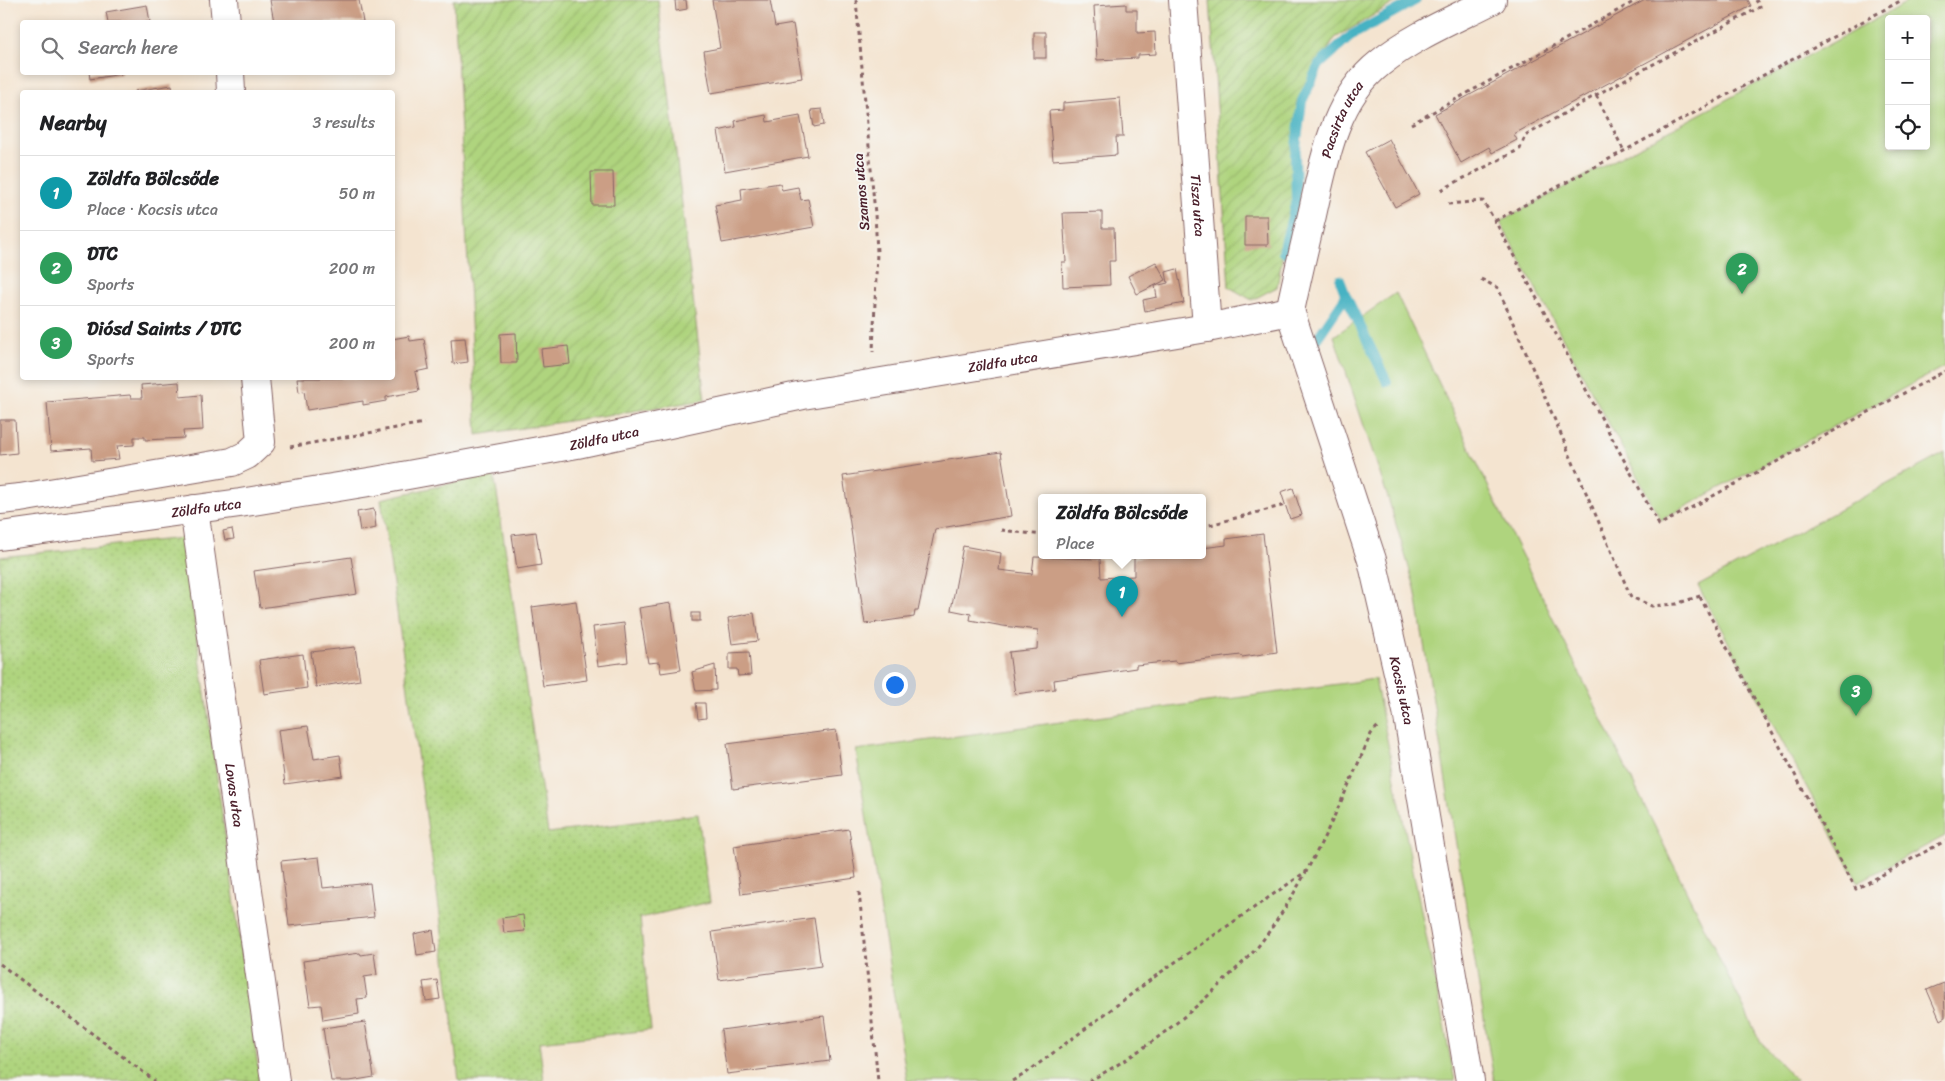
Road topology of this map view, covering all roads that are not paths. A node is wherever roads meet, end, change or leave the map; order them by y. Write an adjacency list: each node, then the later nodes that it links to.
1 (224, 0): 4 (street)
2 (1183, 0): 8 (street, Tisza utca)
3 (1492, 0): 7 (street, Pacsirta utca)
4 (226, 20)
5 (230, 75): 6 (street)
6 (232, 90)
7 (1290, 311): 8 (street); 14 (street, Kocsis utca)
8 (1207, 328): 11 (street, Zöldfa utca)
9 (256, 380): 10 (street)
10 (0, 500)
11 (194, 509): 12 (street, Zöldfa utca); 13 (street, Lovas utca)
12 (0, 536)
13 (275, 1081)
14 (1470, 1081)

